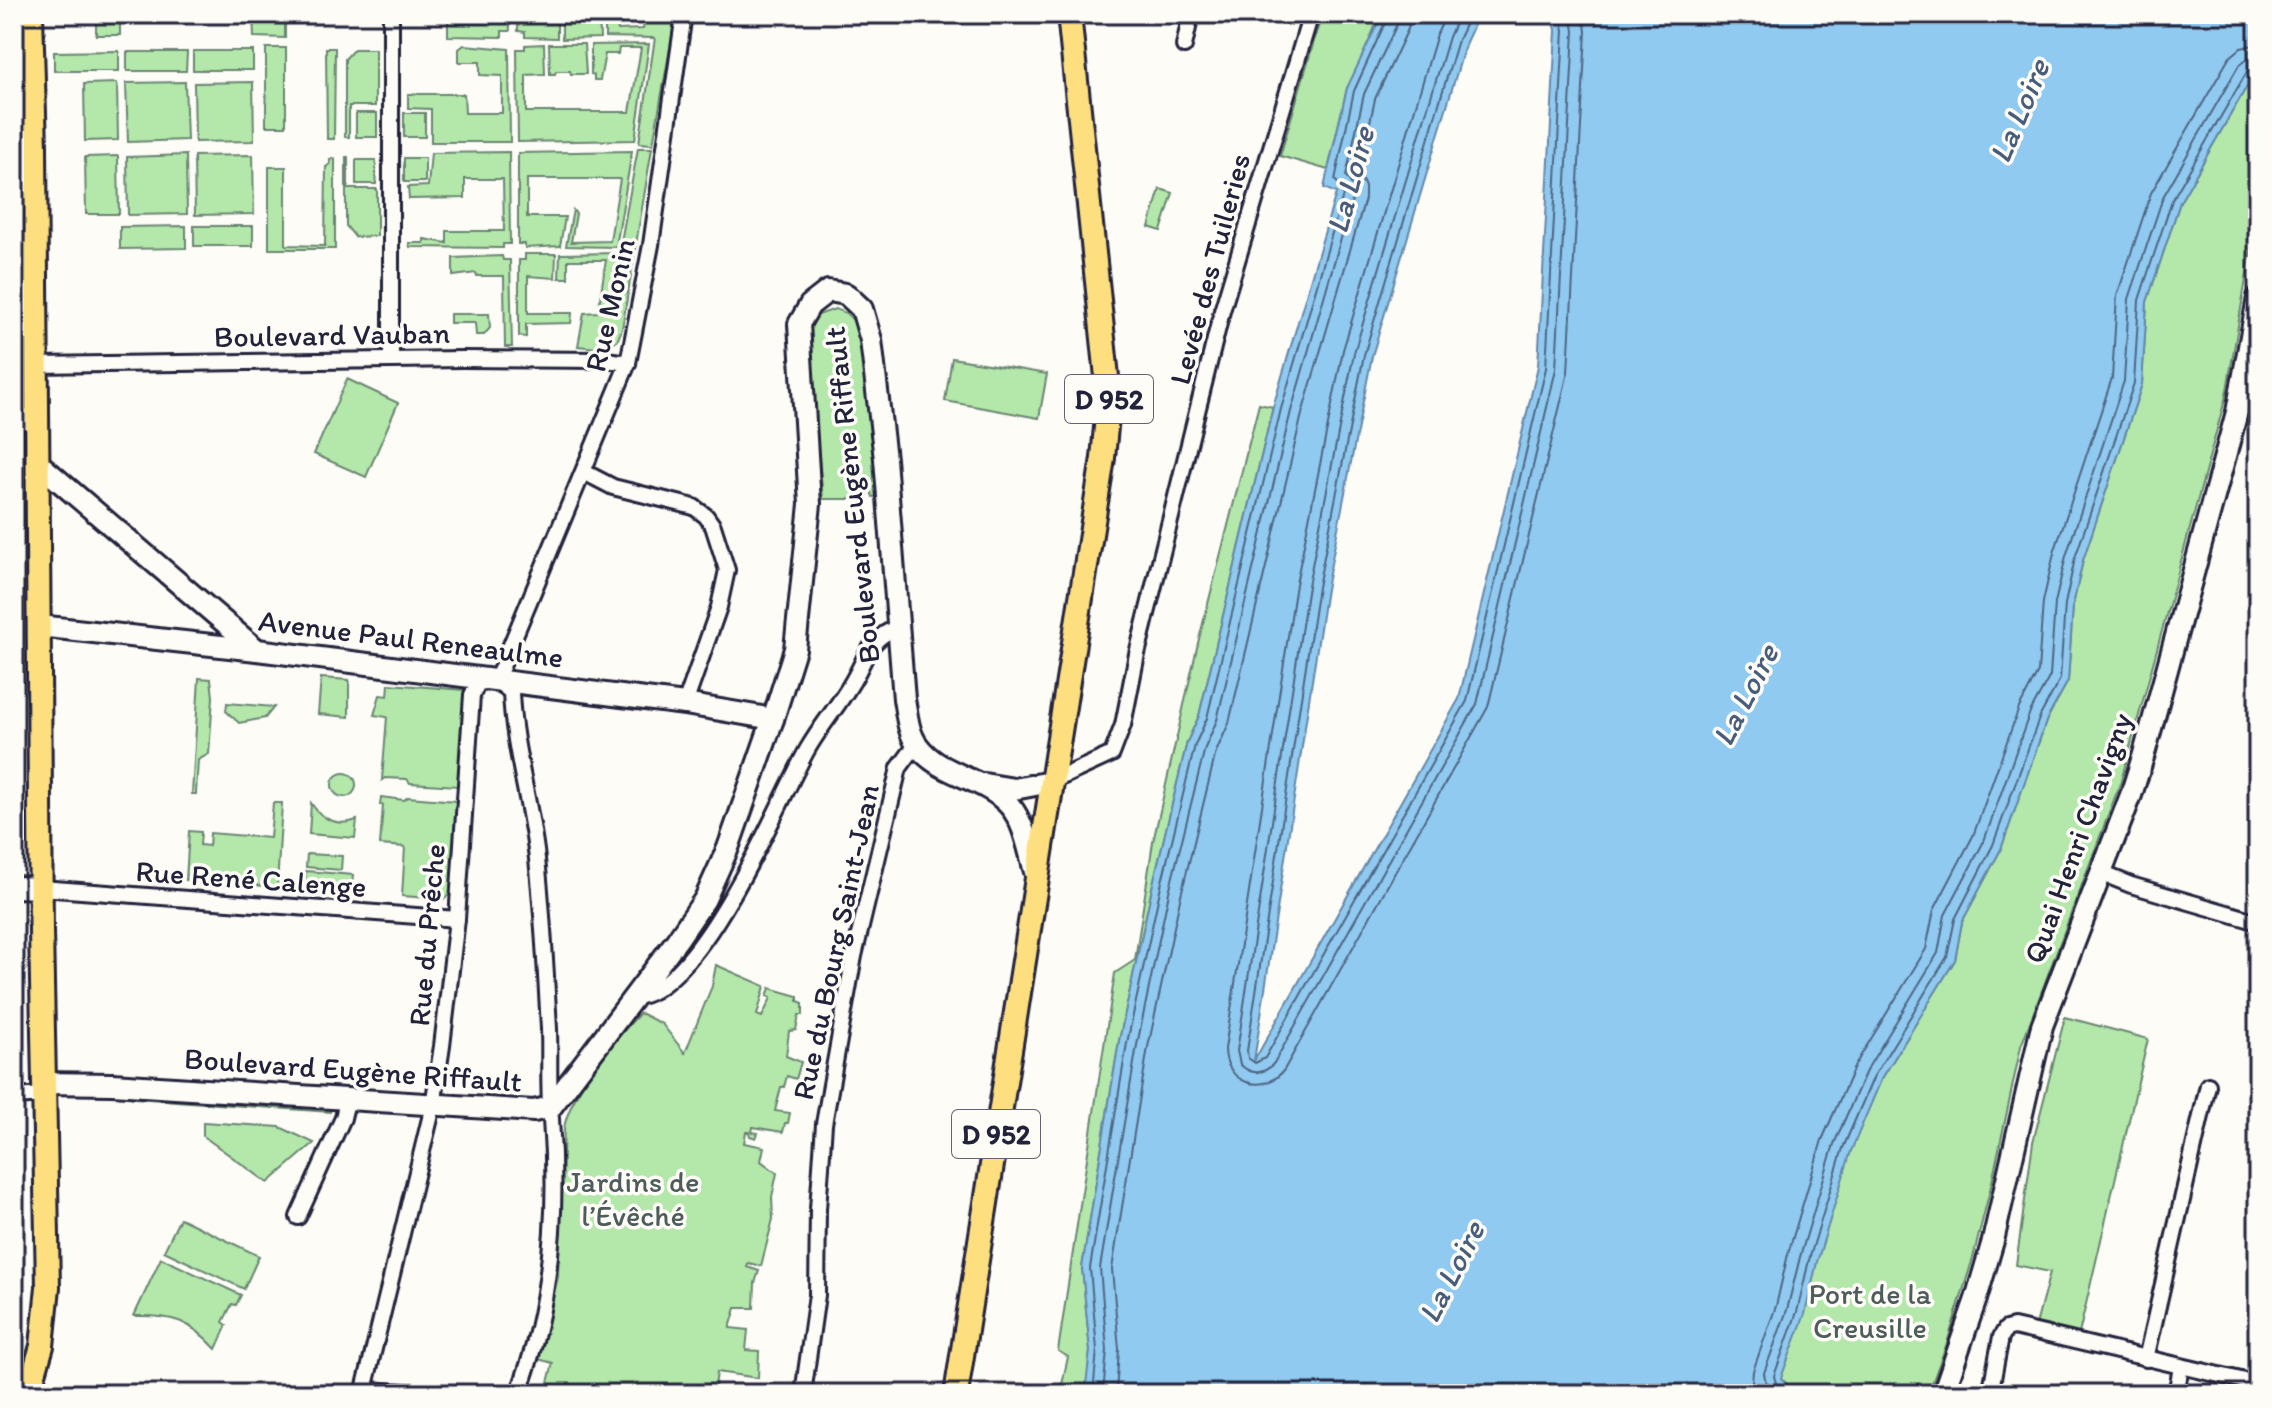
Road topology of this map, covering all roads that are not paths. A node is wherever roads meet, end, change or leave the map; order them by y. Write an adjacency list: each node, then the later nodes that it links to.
1 (391, 14): 9 (street)
2 (684, 14): 10 (street, Rue Monin)
3 (1069, 14): 23 (main road, D 952)
4 (1191, 14): 7 (street)
5 (1311, 14): 23 (street, Levée des Tuileries)
6 (26, 27): 11 (main road)
7 (1184, 46)
8 (2258, 298): 25 (main road, Quai Henri Chavigny)
9 (391, 360): 10 (street, Boulevard Vauban); 11 (street, Boulevard Vauban)
10 (628, 363): 15 (street, Rue Monin)
11 (37, 365): 13 (main road)
12 (14, 419): 13 (main road)
13 (37, 419): 14 (main road)
14 (38, 463): 16 (main road); 18 (main road)
15 (584, 472): 19 (street, Rue Monin); 20 (street)
16 (39, 626): 18 (main road, Avenue Paul Reneaulme); 28 (main road)
17 (900, 626): 21 (main road, Boulevard Eugène Riffault); 22 (main road, Boulevard Eugène Riffault); 31 (street)
18 (257, 650): 19 (main road, Avenue Paul Reneaulme)
19 (496, 681): 20 (main road, Avenue Paul Reneaulme); 29 (street, Rue du Prêche); 37 (street)
20 (685, 704): 21 (main road, Avenue Paul Reneaulme)
21 (773, 719): 31 (main road, Boulevard Eugène Riffault)
22 (916, 745): 24 (main road); 43 (street, Rue du Bourg Saint-Jean)
23 (1051, 782): 24 (main road); 26 (main road, D 952)
24 (981, 783): 26 (main road)
25 (2101, 873): 30 (street); 48 (main road, Quai Henri Chavigny)
26 (1036, 875): 47 (main road, D 952)
27 (14, 887): 28 (main road)
28 (41, 888): 29 (street, Rue René Calenge); 33 (main road)
29 (457, 919): 36 (street, Rue du Prêche)
30 (2258, 922)
31 (633, 997): 37 (main road, Boulevard Eugène Riffault)
32 (2208, 1085): 39 (street)
33 (44, 1089): 34 (street); 35 (main road, Boulevard Eugène Riffault); 44 (main road)
34 (14, 1097)
35 (347, 1101): 36 (main road, Boulevard Eugène Riffault); 38 (street)
36 (433, 1106): 37 (main road, Boulevard Eugène Riffault); 42 (street, Rue du Prêche)
37 (551, 1107): 46 (street)
38 (298, 1217)
39 (2146, 1359): 40 (street); 49 (street)
40 (2181, 1367): 41 (street); 50 (street)
41 (2258, 1384)
42 (364, 1392): 45 (street)
43 (807, 1393)
44 (28, 1394)
45 (446, 1394)
46 (518, 1394)
47 (956, 1394)
48 (1943, 1394)
49 (1990, 1394)
50 (2176, 1394)

